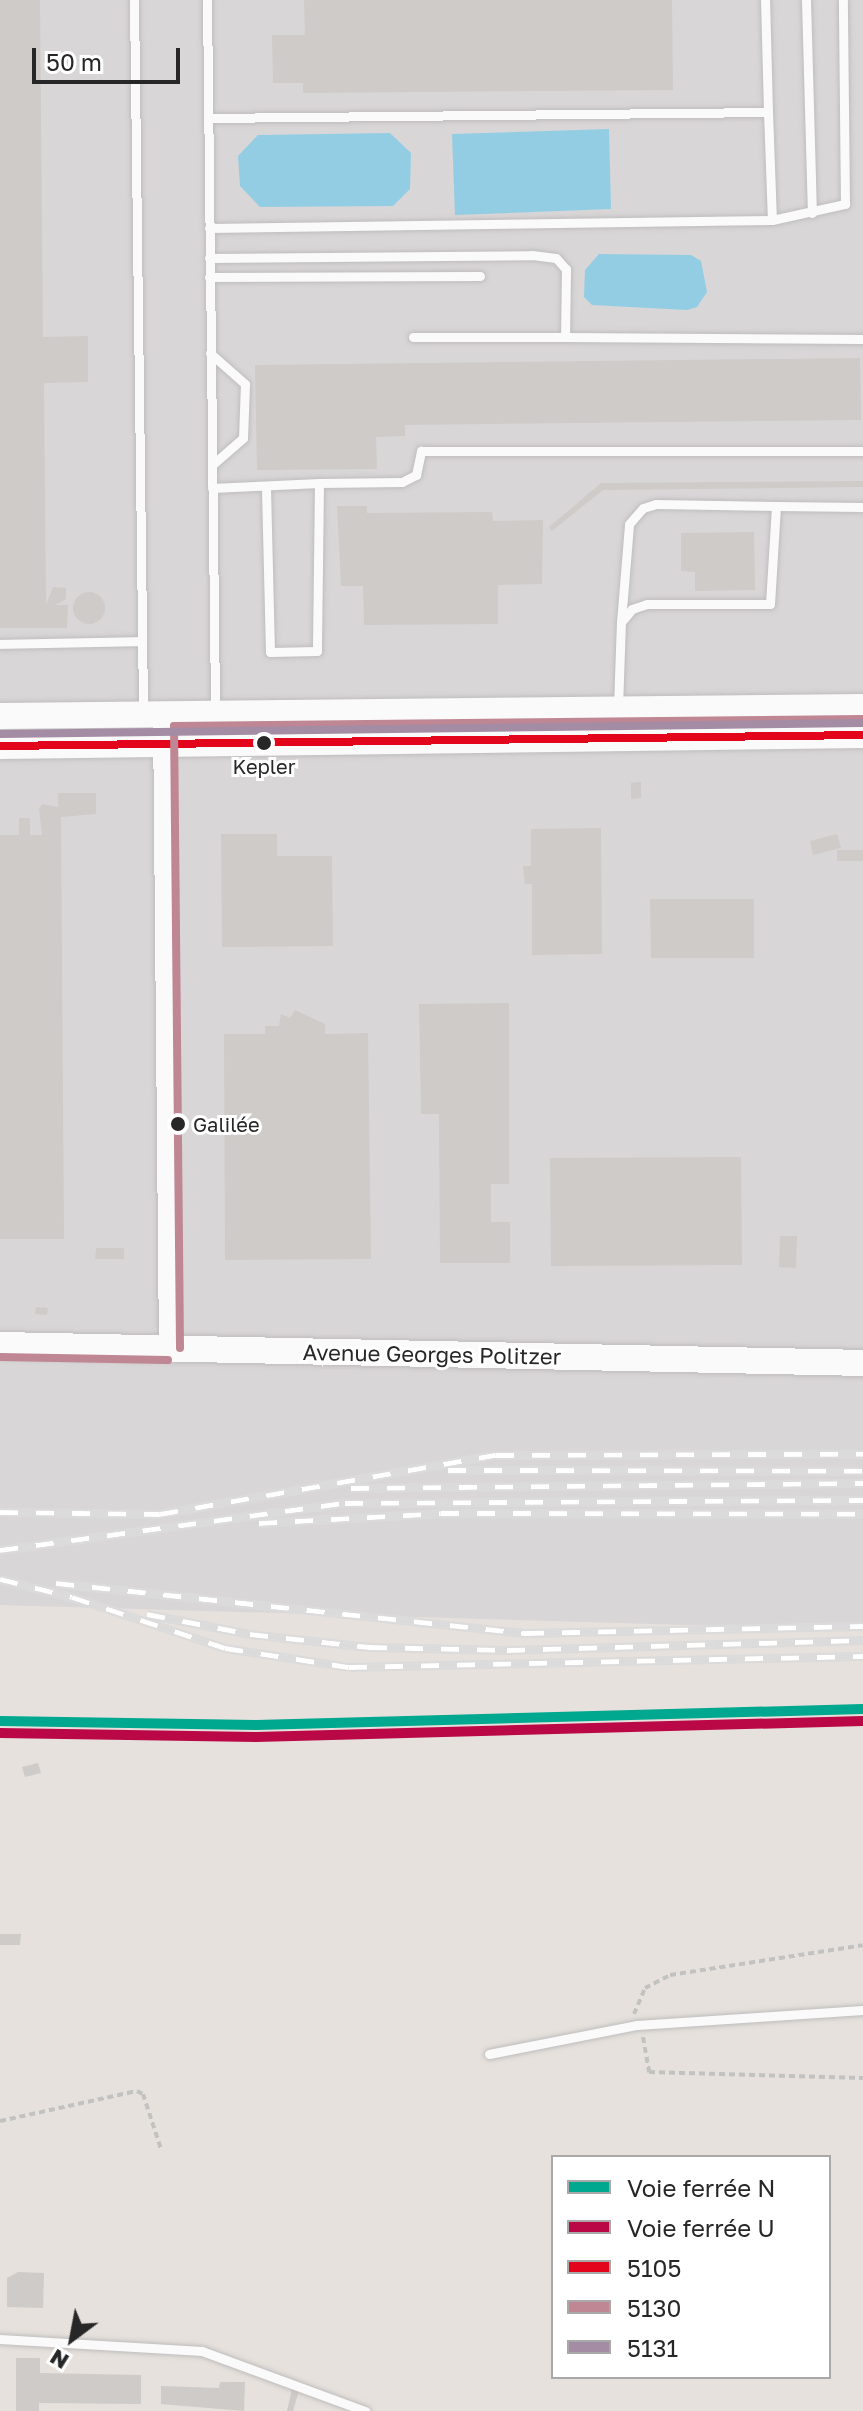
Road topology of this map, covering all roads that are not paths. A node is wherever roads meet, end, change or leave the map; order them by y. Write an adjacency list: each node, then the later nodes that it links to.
1 (134, 0): 26 (lane)
2 (207, 0): 7 (lane)
3 (765, 0): 6 (lane)
4 (806, 0): 8 (lane)
5 (843, 0): 8 (lane)
6 (768, 112): 7 (lane); 9 (lane)
7 (208, 118): 10 (lane)
8 (812, 213): 9 (lane)
9 (772, 220): 10 (lane)
10 (209, 228): 11 (lane)
11 (209, 258): 13 (lane); 15 (lane)
12 (480, 276): 13 (lane)
13 (209, 277): 17 (lane)
14 (413, 337): 15 (lane)
15 (565, 337): 16 (lane)
16 (863, 339)
17 (210, 353): 19 (lane); 19 (lane)
18 (863, 451): 20 (lane)
19 (212, 465): 22 (lane)
20 (319, 483): 21 (lane); 21 (lane)
21 (266, 486): 22 (lane)
22 (212, 488): 30 (lane)
23 (776, 506): 24 (lane); 25 (lane); 25 (lane)
24 (863, 507)
25 (621, 622): 29 (lane)
26 (142, 641): 27 (lane); 31 (lane)
27 (0, 644)
28 (863, 707): 29 (street)
29 (618, 710): 30 (street)
30 (215, 713): 31 (street)
31 (152, 714): 32 (street); 34 (street)
32 (0, 716)
33 (863, 735): 34 (street)
34 (161, 744): 35 (street); 37 (street)
35 (0, 746)
36 (0, 1345): 37 (street, Avenue Georges Politzer)
37 (168, 1348): 38 (street, Avenue Georges Politzer)
38 (863, 1363)
39 (863, 2010): 40 (lane)
40 (489, 2054)
41 (0, 2339): 42 (lane)
42 (365, 2411)

